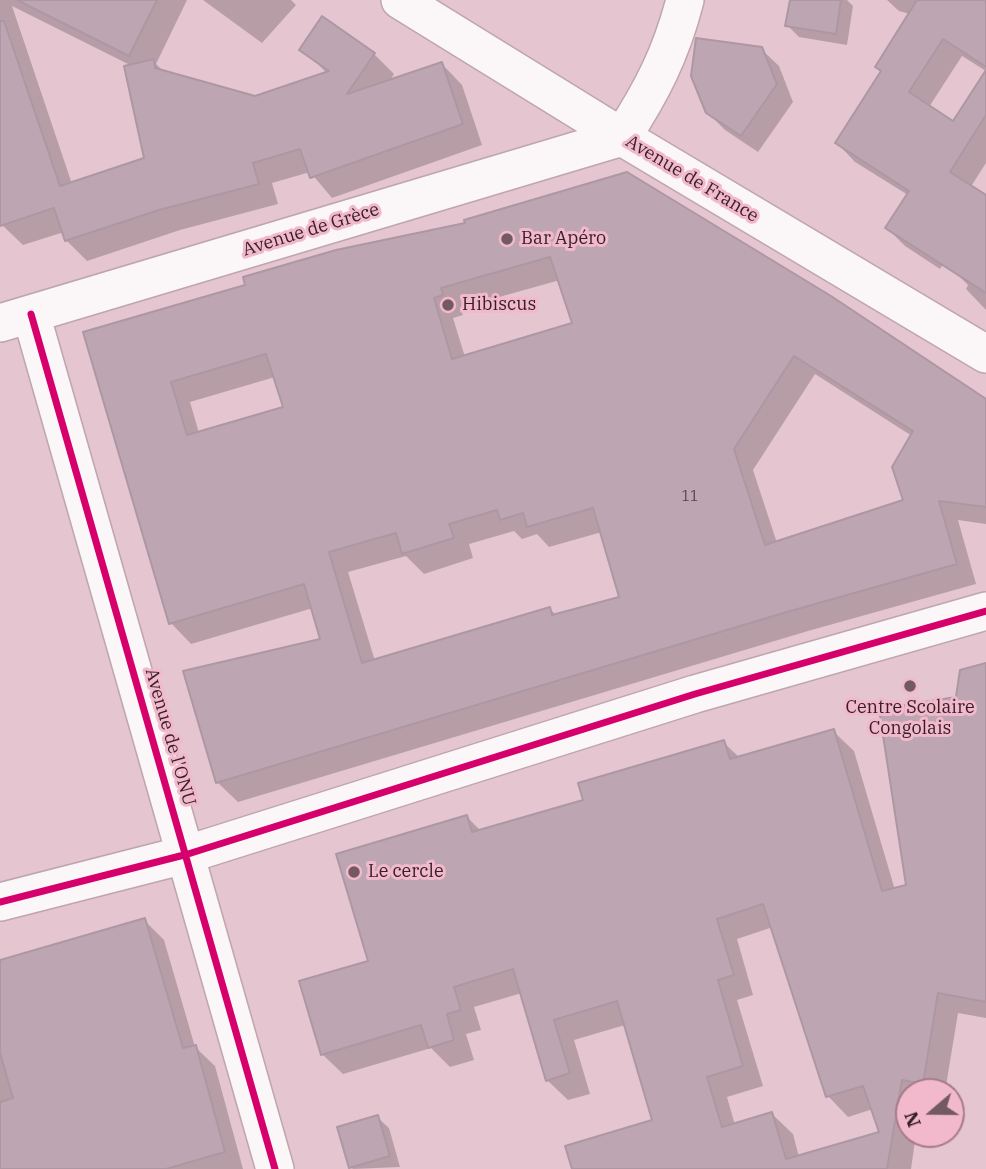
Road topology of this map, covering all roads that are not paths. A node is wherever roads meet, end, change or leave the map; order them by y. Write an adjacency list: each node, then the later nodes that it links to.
1 (400, 0): 3 (street, Avenue de France)
2 (685, 0): 3 (street)
3 (622, 137): 4 (street, Avenue de Grèce); 5 (street, Avenue de France)
4 (15, 318): 7 (street, Avenue de l'ONU)
5 (986, 354)
6 (986, 611): 7 (street)
7 (187, 853): 8 (street); 9 (street, Avenue de l'ONU)
8 (0, 902)
9 (275, 1169)

